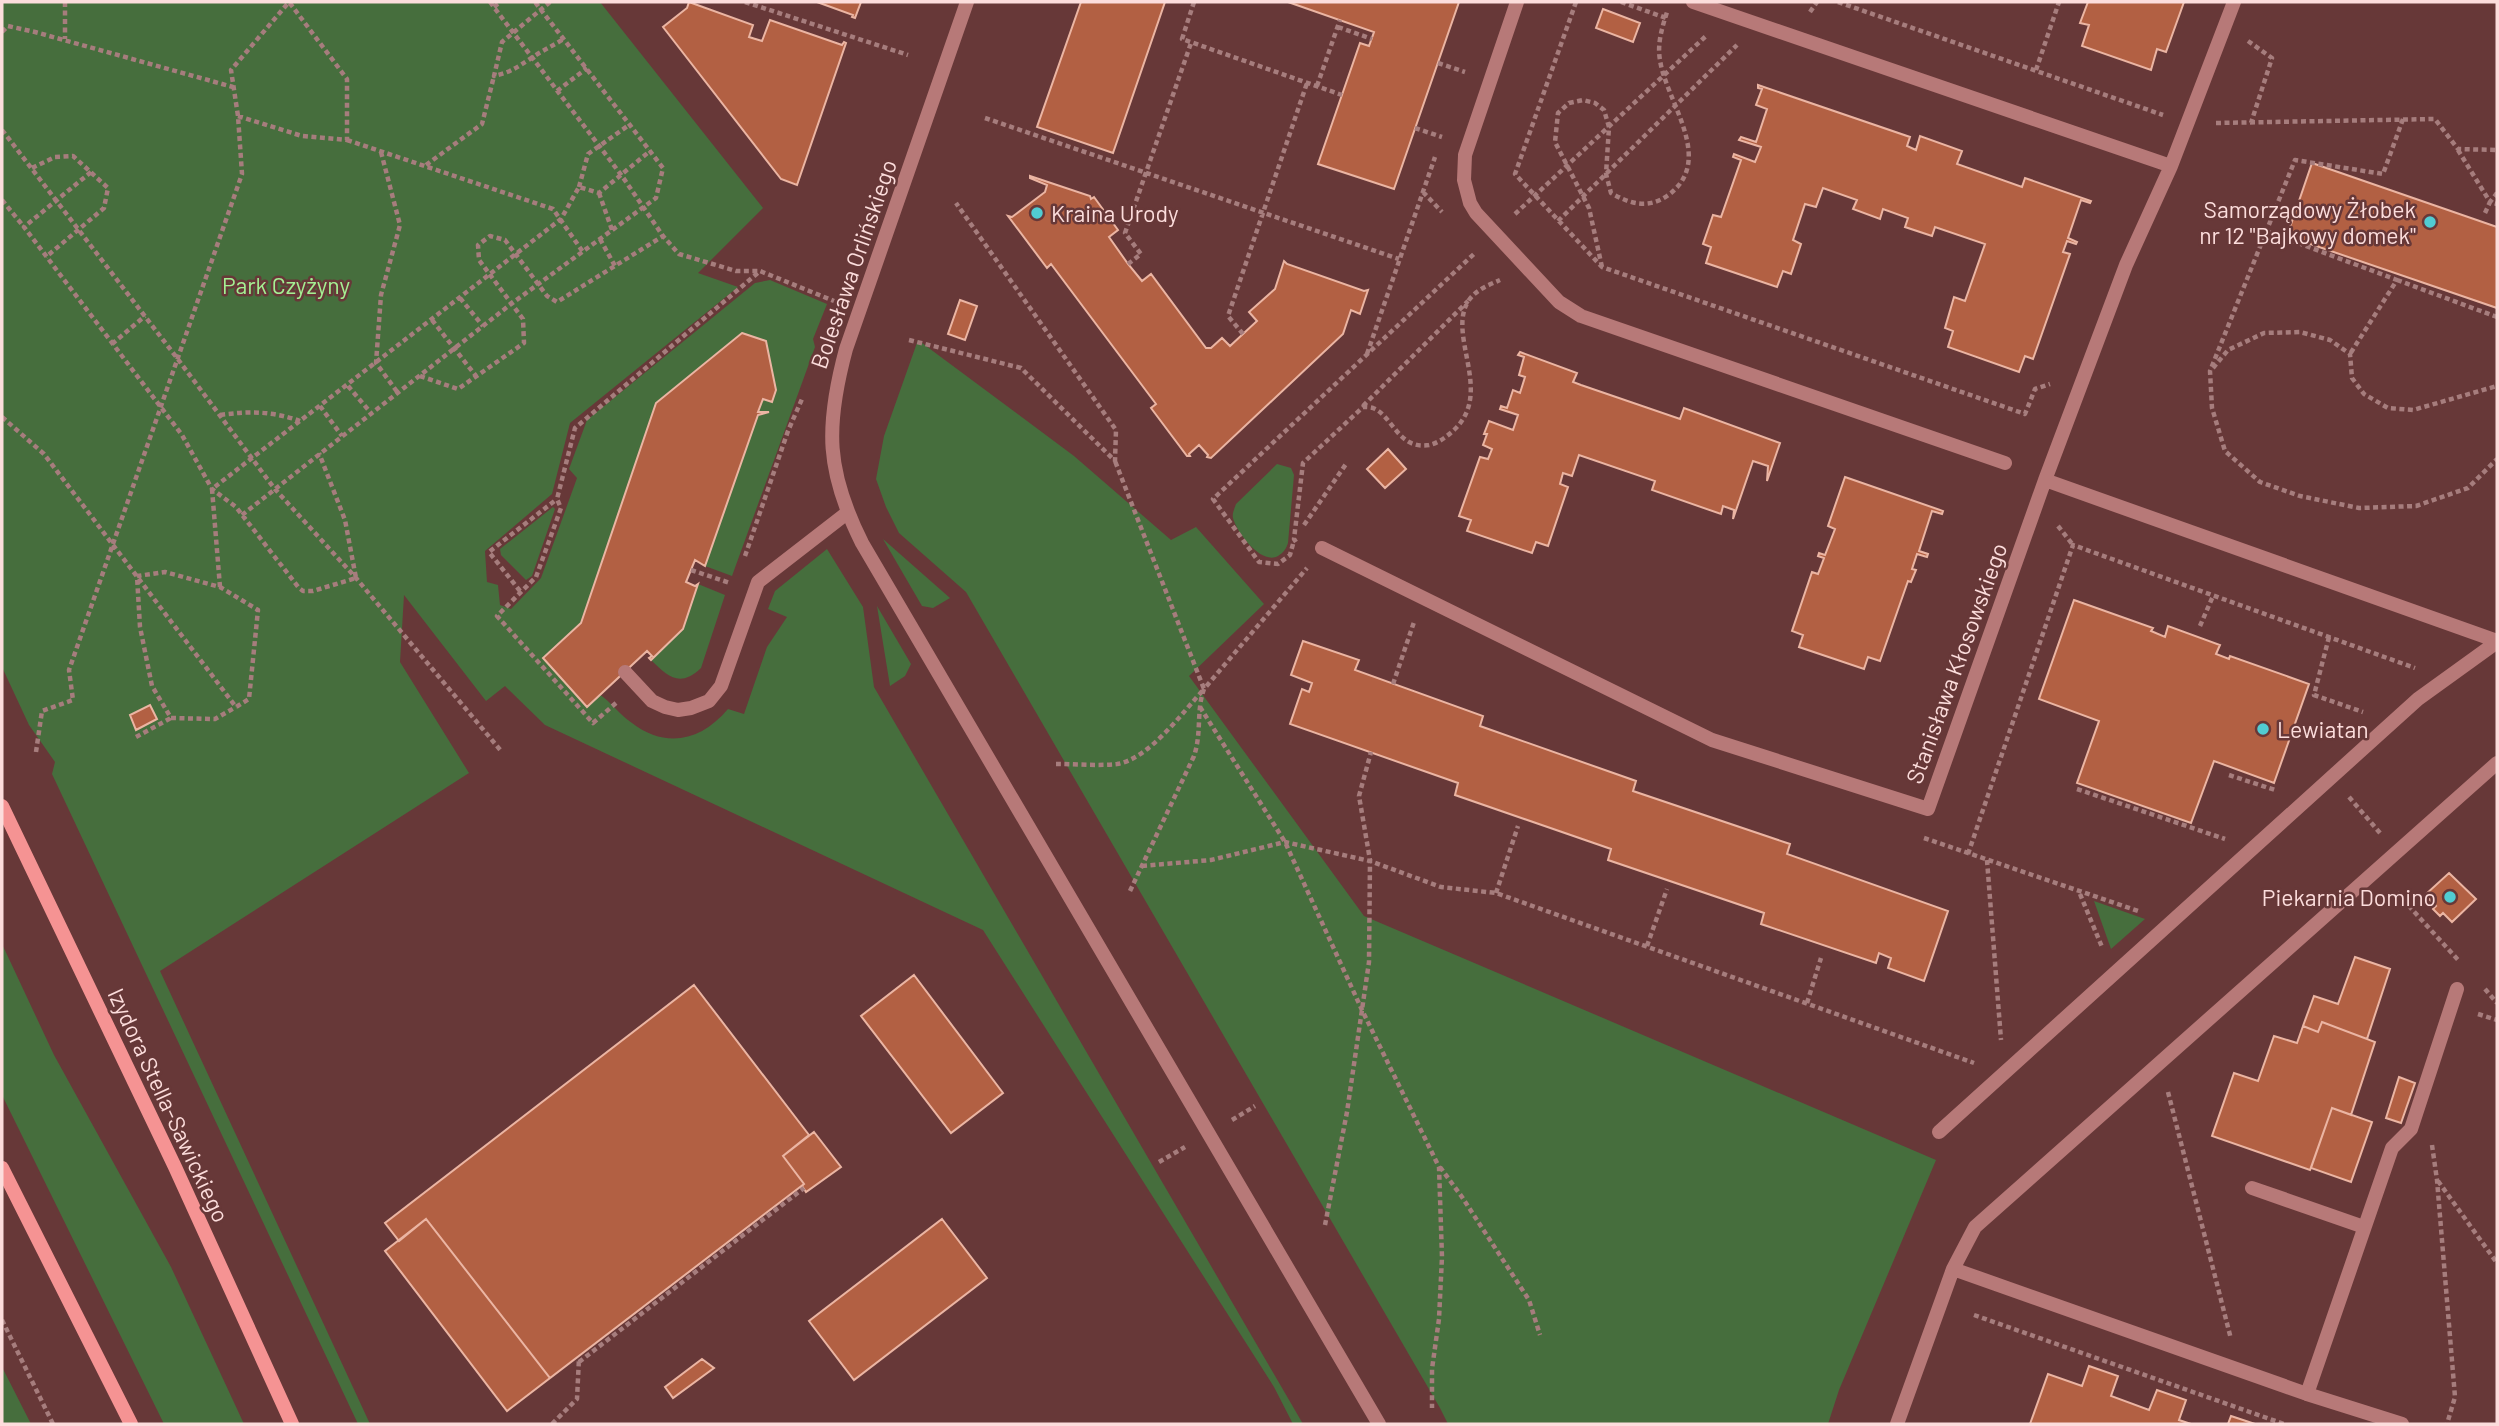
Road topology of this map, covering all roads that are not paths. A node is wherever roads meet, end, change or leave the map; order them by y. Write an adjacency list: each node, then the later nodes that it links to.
1 (967, 2): 8 (street, Bolesława Orlińskiego)
2 (1517, 2): 6 (street)
3 (1693, 2): 5 (street)
4 (2234, 2): 5 (street, Stanisława Kłosowskiego)
5 (2171, 166): 7 (street, Stanisława Kłosowskiego)
6 (2005, 463)
7 (2045, 480): 9 (street, Stanisława Kłosowskiego); 10 (street)
8 (847, 513): 11 (street); 23 (street, Bolesława Orlińskiego)
9 (1322, 548)
10 (2497, 642): 15 (street)
11 (625, 672)
12 (2497, 763): 19 (street)
13 (2, 806): 22 (main road, Izydora Stella-Sawickiego)
14 (2457, 989): 18 (street)
15 (1939, 1132)
16 (2, 1168): 21 (main road)
17 (2252, 1188): 18 (street)
18 (2364, 1227): 20 (street)
19 (1953, 1269): 20 (street); 24 (street)
20 (2307, 1394): 25 (street)
21 (131, 1424)
22 (292, 1424)
23 (1379, 1424)
24 (1897, 1424)
25 (2402, 1424)

